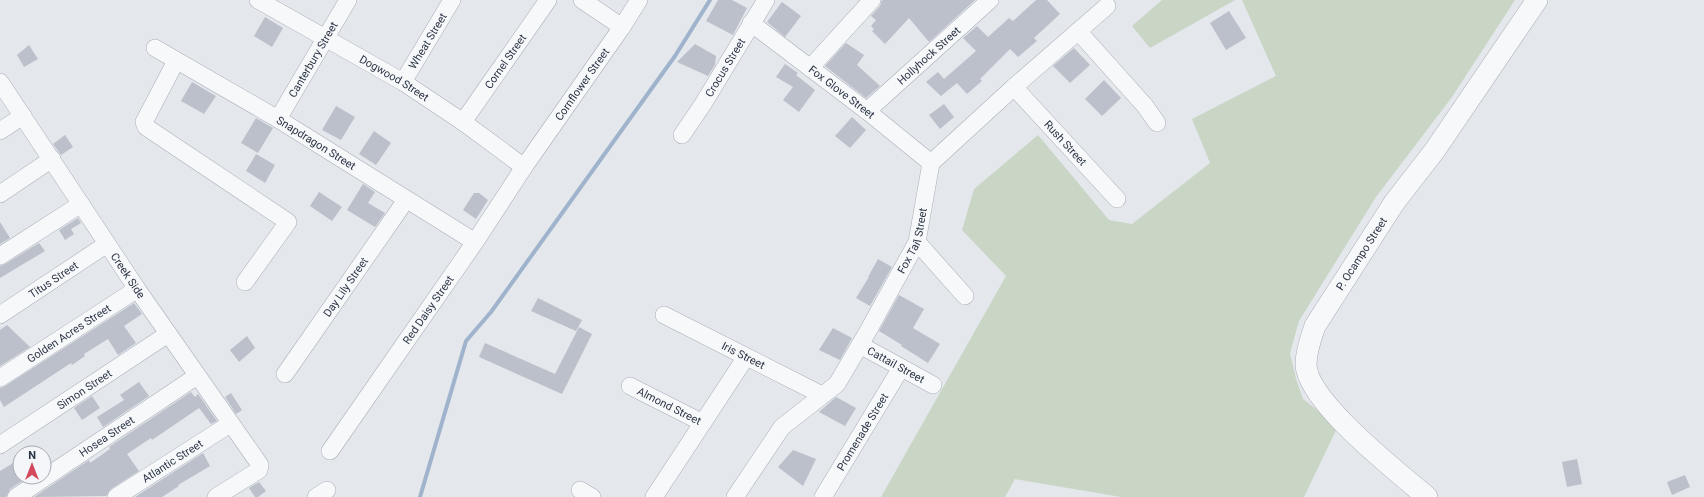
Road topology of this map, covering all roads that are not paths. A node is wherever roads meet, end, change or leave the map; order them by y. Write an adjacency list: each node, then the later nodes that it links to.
1 (258, 0): 15 (street, Dogwood Street)
2 (348, 0): 15 (street, Canterbury Street)
3 (452, 0): 20 (street, Wheat Street)
4 (548, 0): 25 (street, Cornel Street)
5 (582, 0): 13 (street)
6 (639, 0): 13 (street, Cornflower Street)
7 (766, 0): 12 (street, Crocus Street)
8 (872, 0): 18 (street)
9 (990, 0): 22 (street, Hollyhock Street)
10 (1537, 0): 65 (street, P. Ocampo Street)
11 (1107, 6): 14 (street)
12 (751, 23): 18 (street, Fox Glove Street); 28 (street, Crocus Street)
13 (622, 27): 31 (street, Cornflower Street)
14 (1078, 31): 21 (street); 26 (street)
15 (326, 38): 20 (street, Dogwood Street); 24 (street, Canterbury Street)
16 (155, 48): 17 (street, Snapdragon Street)
17 (176, 61): 24 (street, Snapdragon Street); 40 (street)
18 (810, 68): 22 (street, Fox Glove Street)
19 (0, 82): 23 (street, Creek Side)
20 (403, 82): 25 (street, Dogwood Street)
21 (1014, 87): 30 (street); 33 (street, Rush Street)
22 (867, 111): 30 (street, Fox Glove Street)
23 (23, 116): 27 (street); 29 (street, Creek Side)
24 (278, 119): 34 (street, Snapdragon Street)
25 (463, 122): 31 (street, Dogwood Street)
26 (1157, 123)
27 (0, 131)
28 (682, 135)
29 (52, 159): 32 (street); 35 (street, Creek Side)
30 (931, 163): 37 (street, Fox Tail Street)
31 (524, 167): 36 (street, Red Daisy Street)
32 (0, 194)
33 (1117, 199)
34 (406, 200): 36 (street, Snapdragon Street); 49 (street, Day Lily Street)
35 (81, 204): 38 (street, Creek Side); 39 (street)
36 (475, 242): 58 (street, Red Daisy Street)
37 (917, 242): 42 (street); 46 (street, Fox Tail Street)
38 (107, 244): 41 (street, Creek Side); 43 (street, Titus Street)
39 (0, 256)
40 (245, 282)
41 (137, 289): 45 (street, Creek Side); 51 (street, Golden Acres Street)
42 (965, 296)
43 (0, 315)
44 (664, 315): 47 (street, Iris Street)
45 (168, 334): 50 (street, Creek Side); 57 (street, Simon Street)
46 (860, 345): 48 (street, Cattail Street); 54 (street, Fox Tail Street)
47 (746, 356): 54 (street, Iris Street); 55 (street, Almond Street)
48 (901, 368): 52 (street, Cattail Street); 64 (street, Promenade Street)
49 (285, 374)
50 (197, 376): 56 (street, Creek Side); 59 (street, Hosea Street)
51 (0, 378)
52 (933, 385)
53 (630, 386): 55 (street, Almond Street)
54 (822, 395): 63 (street, Fox Tail Street)
55 (703, 422): 62 (street)
56 (230, 424): 60 (street, Atlantic Street); 61 (street, Creek Side)
57 (0, 445)
58 (330, 451)
59 (16, 497)
60 (116, 497)
61 (216, 497)
62 (654, 497)
63 (735, 497)
64 (823, 497)
65 (1427, 497)

